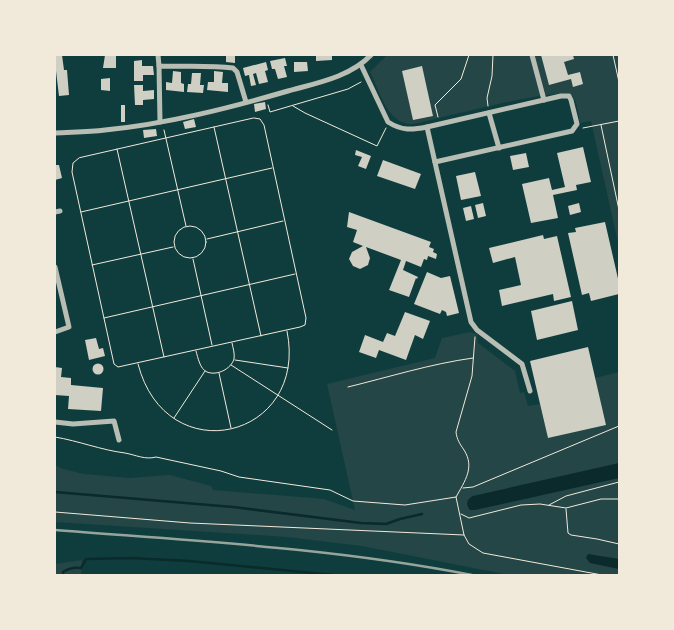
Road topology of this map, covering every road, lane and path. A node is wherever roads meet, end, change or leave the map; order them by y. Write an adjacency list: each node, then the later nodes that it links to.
1 (158, 55): 8 (street)
2 (371, 55): 7 (street)
3 (469, 55): 18 (path)
4 (493, 55): 14 (path)
5 (532, 55): 11 (street)
6 (613, 55): 9 (path)
7 (361, 65): 12 (street); 17 (street)
8 (158, 66): 12 (street); 16 (street)
9 (618, 75): 10 (path)
10 (619, 82)
11 (544, 100): 14 (street); 22 (street)
12 (246, 102): 16 (street)
13 (292, 105): 17 (path)
14 (489, 112): 18 (street); 25 (street)
15 (619, 121): 19 (path)
16 (162, 122): 23 (street); 24 (path)
17 (388, 122): 21 (street)
18 (440, 124): 21 (street)
19 (601, 125): 22 (path); 32 (path)
20 (214, 127): 24 (path); 28 (path); 29 (path)
21 (427, 127): 27 (street)
22 (576, 127): 25 (street)
23 (55, 133)
24 (166, 137): 26 (path); 30 (path)
25 (499, 148): 27 (street)
26 (117, 149): 31 (path); 33 (path)
27 (435, 162): 50 (street)
28 (273, 168): 29 (path); 34 (path)
29 (226, 179): 30 (path); 36 (path)
30 (178, 190): 31 (path); 35 (path)
31 (129, 201): 33 (path); 39 (path)
32 (619, 210)
33 (80, 212): 41 (path)
34 (284, 221): 36 (path); 43 (path)
35 (186, 226): 37 (path); 38 (path)
36 (238, 232): 37 (path); 45 (path)
37 (206, 240): 40 (path)
38 (174, 247): 39 (path); 40 (path)
39 (141, 254): 41 (path); 47 (path)
40 (193, 258): 46 (path)
41 (92, 265): 48 (path)
42 (55, 267): 44 (street)
43 (296, 274): 45 (path); 49 (path)
44 (57, 284): 51 (street)
45 (249, 285): 46 (path); 52 (path)
46 (201, 296): 47 (path); 54 (path)
47 (153, 307): 48 (path); 56 (path)
48 (104, 318): 59 (path)
49 (287, 330): 52 (path); 61 (path)
50 (477, 330): 57 (path); 65 (street)
51 (55, 332)
52 (261, 336): 53 (path)
53 (232, 342): 54 (path); 58 (path)
54 (212, 346): 55 (path)
55 (196, 350): 56 (path); 62 (path)
56 (164, 358): 59 (path)
57 (474, 358): 64 (path); 75 (path)
58 (234, 359): 60 (path); 61 (path)
59 (138, 364): 67 (path)
60 (231, 365): 63 (path); 66 (path)
61 (288, 368): 66 (path)
62 (205, 370): 63 (path); 67 (path)
63 (218, 372): 70 (path)
64 (348, 387)
65 (530, 391)
66 (278, 395): 70 (path); 71 (path)
67 (174, 418): 70 (path)
68 (55, 422): 73 (street)
69 (619, 426): 75 (path)
70 (231, 429)
71 (332, 430)
72 (55, 437): 76 (path)
73 (119, 440)
74 (619, 482): 78 (path)
75 (462, 488): 76 (path)
76 (456, 497): 81 (path)
77 (619, 499): 79 (path)
78 (548, 506): 79 (path); 81 (path)
79 (566, 508): 83 (path)
80 (55, 512): 82 (path)
81 (460, 514): 82 (path)
82 (464, 535): 84 (path)
83 (619, 544)
84 (602, 575)

